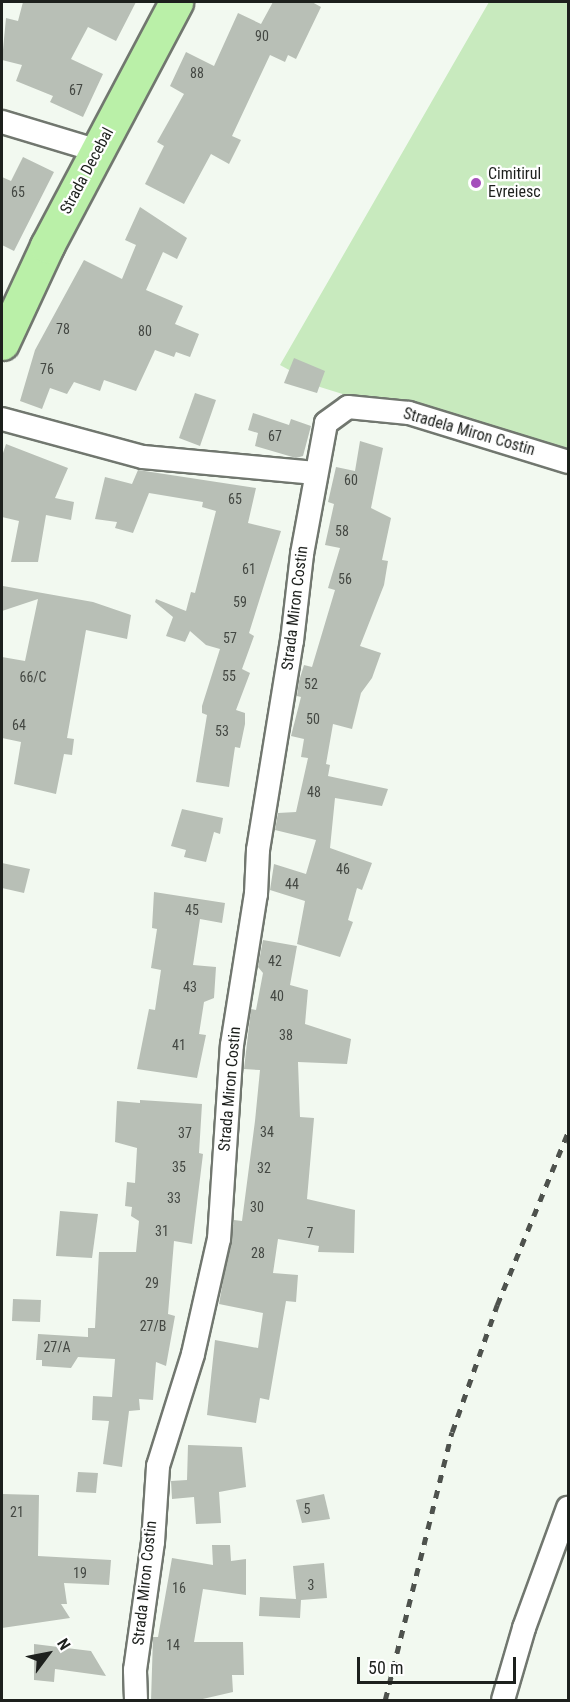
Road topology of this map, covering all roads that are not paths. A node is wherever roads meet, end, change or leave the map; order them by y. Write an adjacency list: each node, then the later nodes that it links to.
1 (176, 2): 3 (main road, Strada Decebal)
2 (2, 122): 3 (street)
3 (98, 151): 4 (main road, Strada Decebal)
4 (2, 343)
5 (2, 419): 8 (street)
6 (321, 446): 7 (street, Stradela Miron Costin); 8 (street, Strada Miron Costin)
7 (568, 462)
8 (315, 473): 10 (street, Strada Miron Costin)
9 (568, 1508): 11 (street)
10 (136, 1701)
11 (503, 1701)

